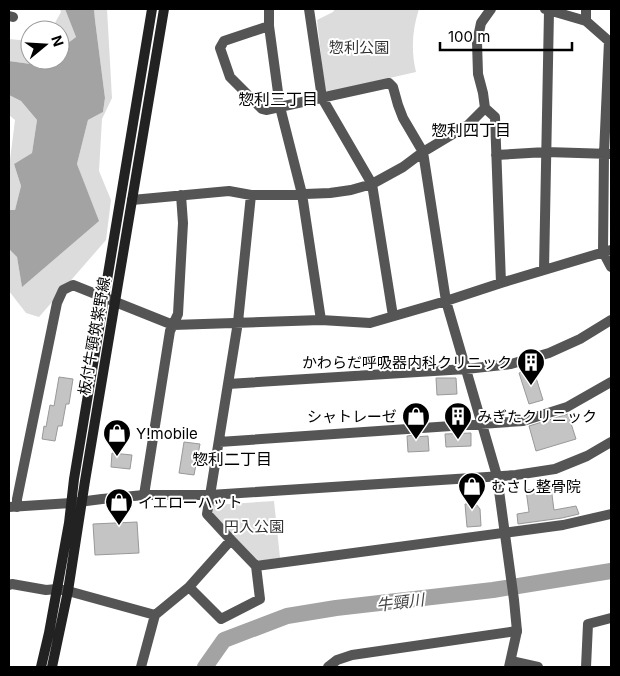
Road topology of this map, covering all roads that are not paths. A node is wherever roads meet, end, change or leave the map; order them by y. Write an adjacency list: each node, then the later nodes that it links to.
1 (152, 9): 27 (main road, 板付牛頸筑紫野線)
2 (164, 9): 22 (main road, 板付牛頸筑紫野線)
3 (269, 9): 9 (street)
4 (309, 9): 11 (street)
5 (491, 9): 13 (street)
6 (586, 9): 8 (street)
7 (546, 10): 8 (street); 15 (street)
8 (586, 21): 10 (street)
9 (269, 26): 12 (street); 12 (street)
10 (610, 42): 16 (street)
11 (322, 98): 12 (street); 14 (street); 18 (street)
12 (280, 107): 19 (street)
13 (485, 108): 14 (street); 17 (street)
14 (423, 152): 18 (street); 28 (street)
15 (546, 152): 16 (street); 17 (street); 25 (street)
16 (608, 154): 23 (street)
17 (496, 155): 26 (street)
18 (372, 184): 19 (street); 30 (street)
19 (302, 194): 21 (street); 31 (street)
20 (181, 195): 21 (street); 22 (street); 34 (street)
21 (251, 195): 33 (street)
22 (132, 200): 29 (main road, 板付牛頸筑紫野線)
23 (607, 251): 24 (street); 25 (street)
24 (611, 266)
25 (544, 270): 26 (street)
26 (501, 283): 28 (street)
27 (104, 298): 29 (street); 44 (main road, 板付牛頸筑紫野線); 45 (street)
28 (446, 301): 30 (street); 35 (street)
29 (114, 302): 34 (street); 44 (main road, 板付牛頸筑紫野線)
30 (393, 316): 31 (street)
31 (321, 320): 33 (street)
32 (611, 320): 35 (street)
33 (238, 322): 34 (street); 37 (street)
34 (173, 325): 42 (street)
35 (466, 369): 37 (street); 38 (street)
36 (611, 382): 38 (street)
37 (228, 384): 39 (street)
38 (482, 425): 39 (street); 41 (street)
39 (219, 442): 43 (street)
40 (611, 442): 41 (street)
41 (497, 476): 43 (street); 47 (street)
42 (144, 495): 43 (street); 44 (street)
43 (210, 495): 48 (street)
44 (76, 503): 45 (street); 52 (main road, 板付牛頸筑紫野線); 53 (main road, 板付牛頸筑紫野線)
45 (13, 507)
46 (611, 514): 47 (street)
47 (504, 532): 49 (street); 56 (street)
48 (231, 540): 49 (street); 51 (street)
49 (256, 566): 51 (street)
50 (9, 585): 52 (street)
51 (189, 587): 54 (street)
52 (57, 589): 53 (street); 58 (main road, 板付牛頸筑紫野線)
53 (68, 591): 54 (street); 59 (main road, 板付牛頸筑紫野線)
54 (155, 614): 60 (street)
55 (611, 618): 63 (street)
56 (517, 631): 57 (street); 61 (street)
57 (510, 664): 62 (street)
58 (41, 667)
59 (52, 667)
60 (141, 667)
61 (328, 667)
62 (538, 667)
63 (586, 667)

